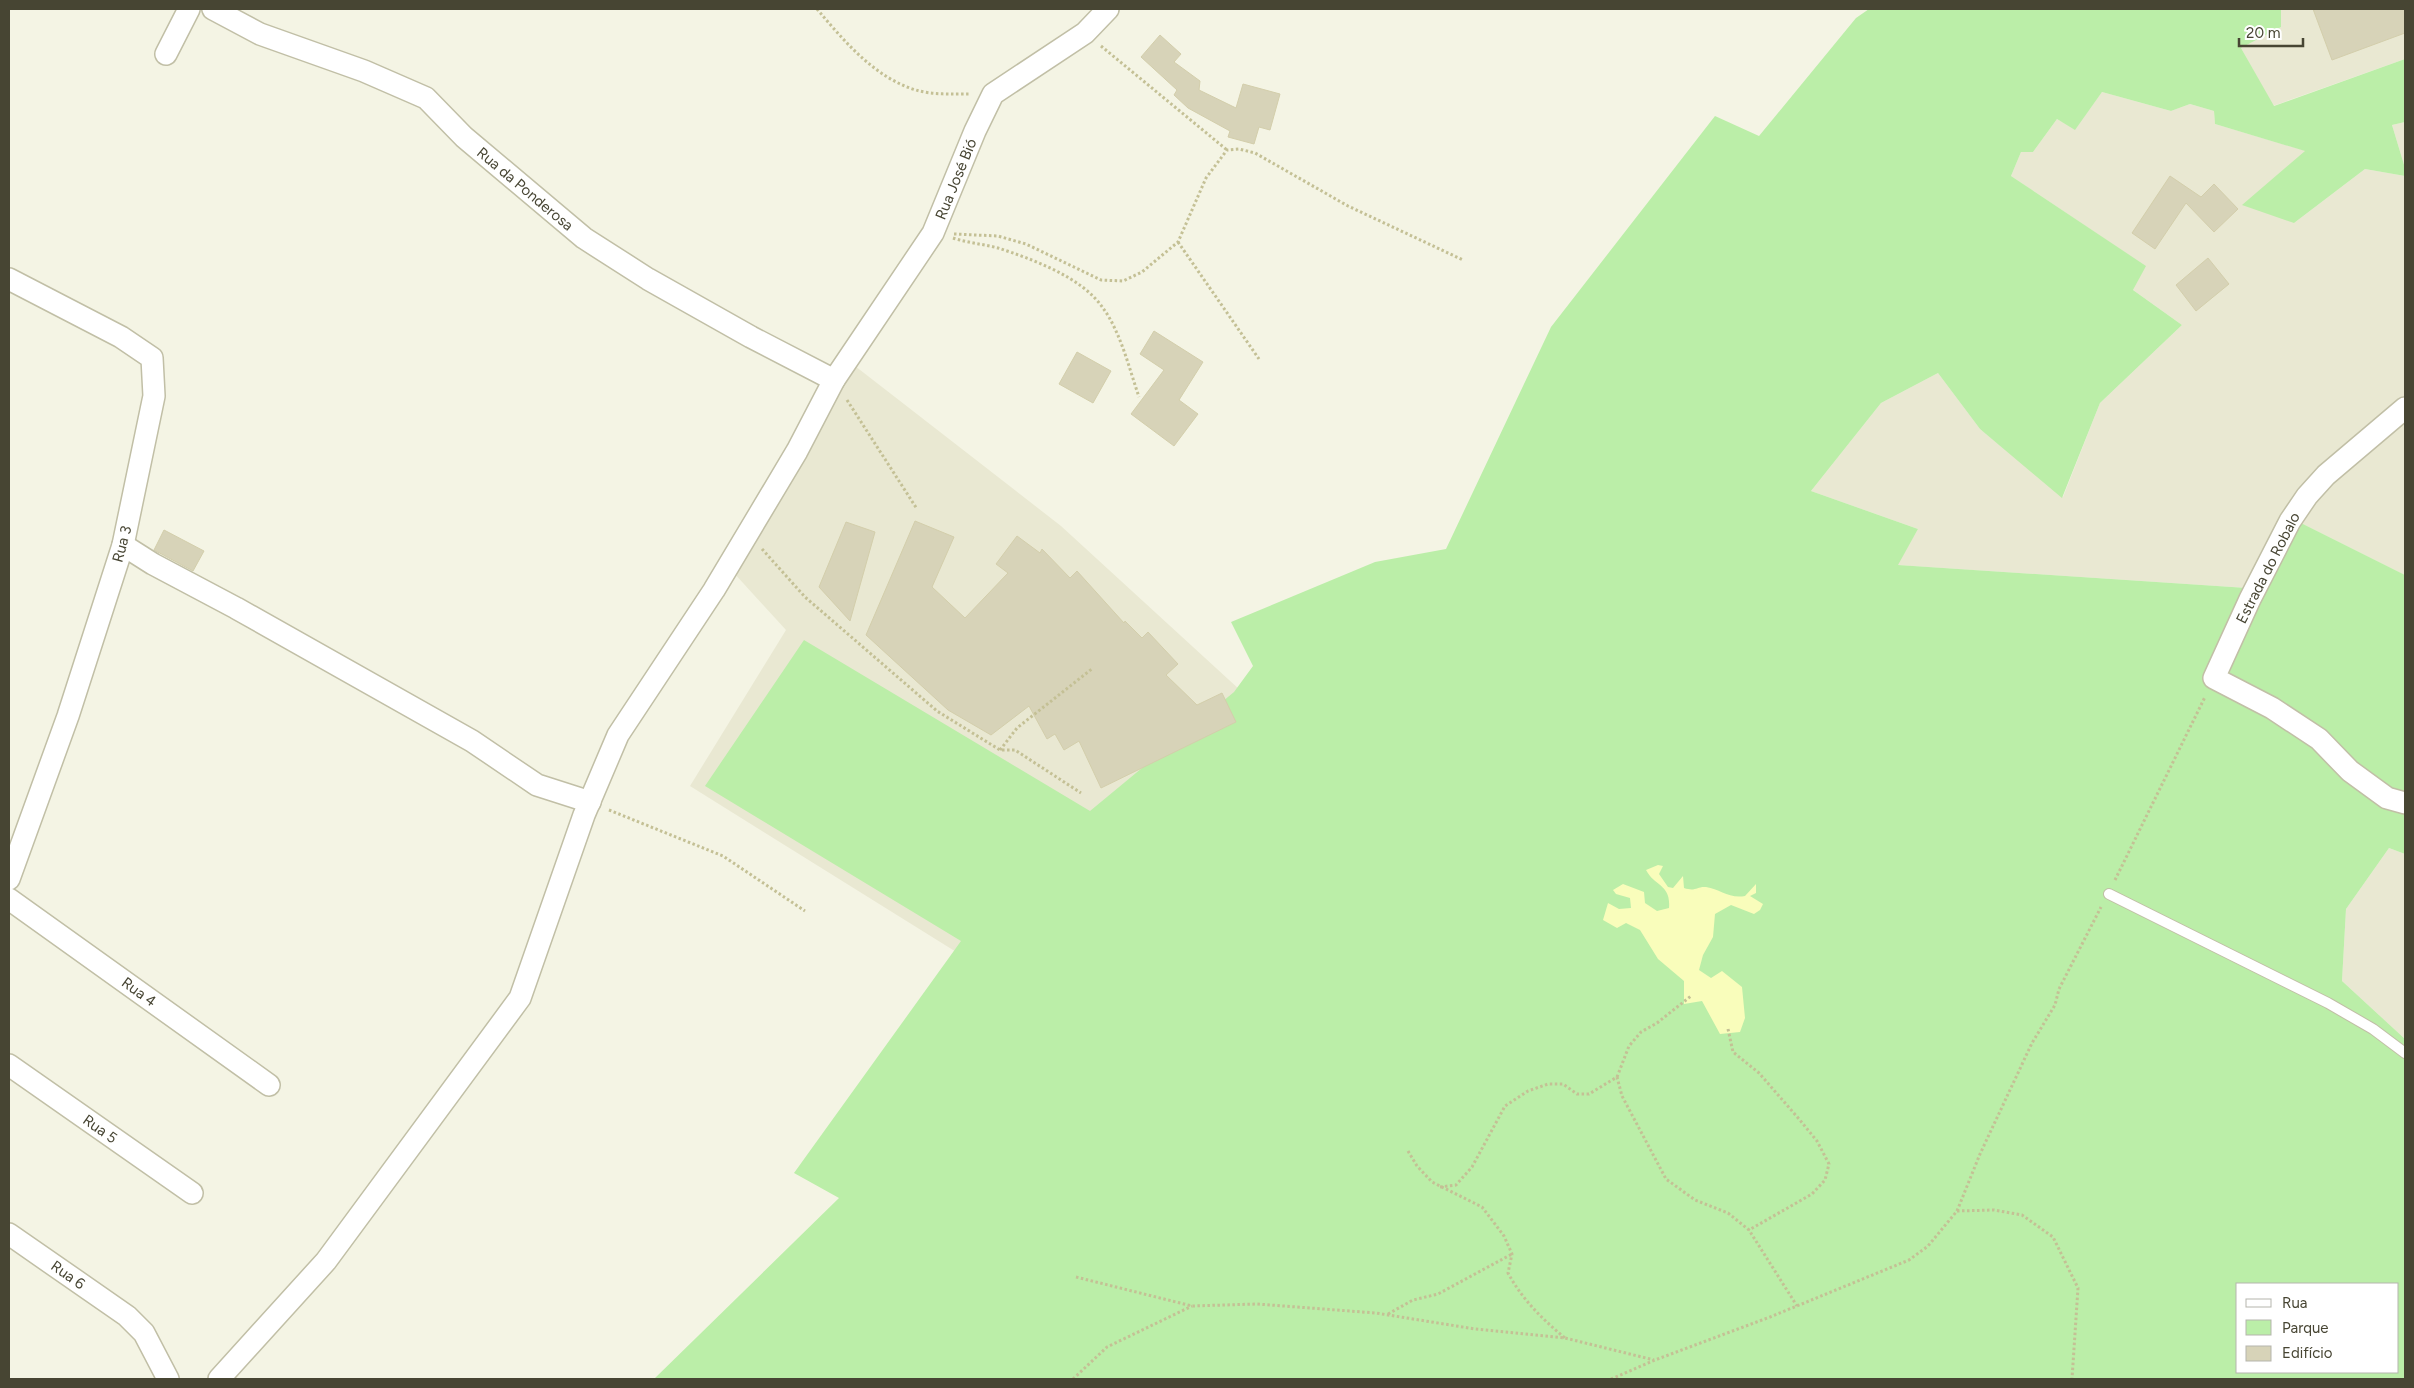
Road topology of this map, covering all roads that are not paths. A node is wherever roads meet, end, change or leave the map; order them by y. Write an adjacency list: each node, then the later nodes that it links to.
1 (189, 9): 4 (street)
2 (213, 9): 6 (street, Rua da Ponderosa)
3 (1108, 9): 6 (street, Rua José Bió)
4 (166, 54)
5 (9, 279): 8 (street, Rua 3)
6 (834, 380): 9 (street, Rua José Bió)
7 (2405, 408): 10 (street, Estrada do Robalo)
8 (123, 545): 9 (street); 11 (street, Rua 3)
9 (590, 802): 20 (street, Rua José Bió)
10 (2405, 803)
11 (9, 879)
12 (2109, 894): 14 (lane)
13 (9, 898): 16 (street, Rua 4)
14 (2405, 1053)
15 (9, 1065): 17 (street, Rua 5)
16 (269, 1085)
17 (192, 1192)
18 (9, 1234): 19 (street, Rua 6)
19 (168, 1379)
20 (219, 1379)

